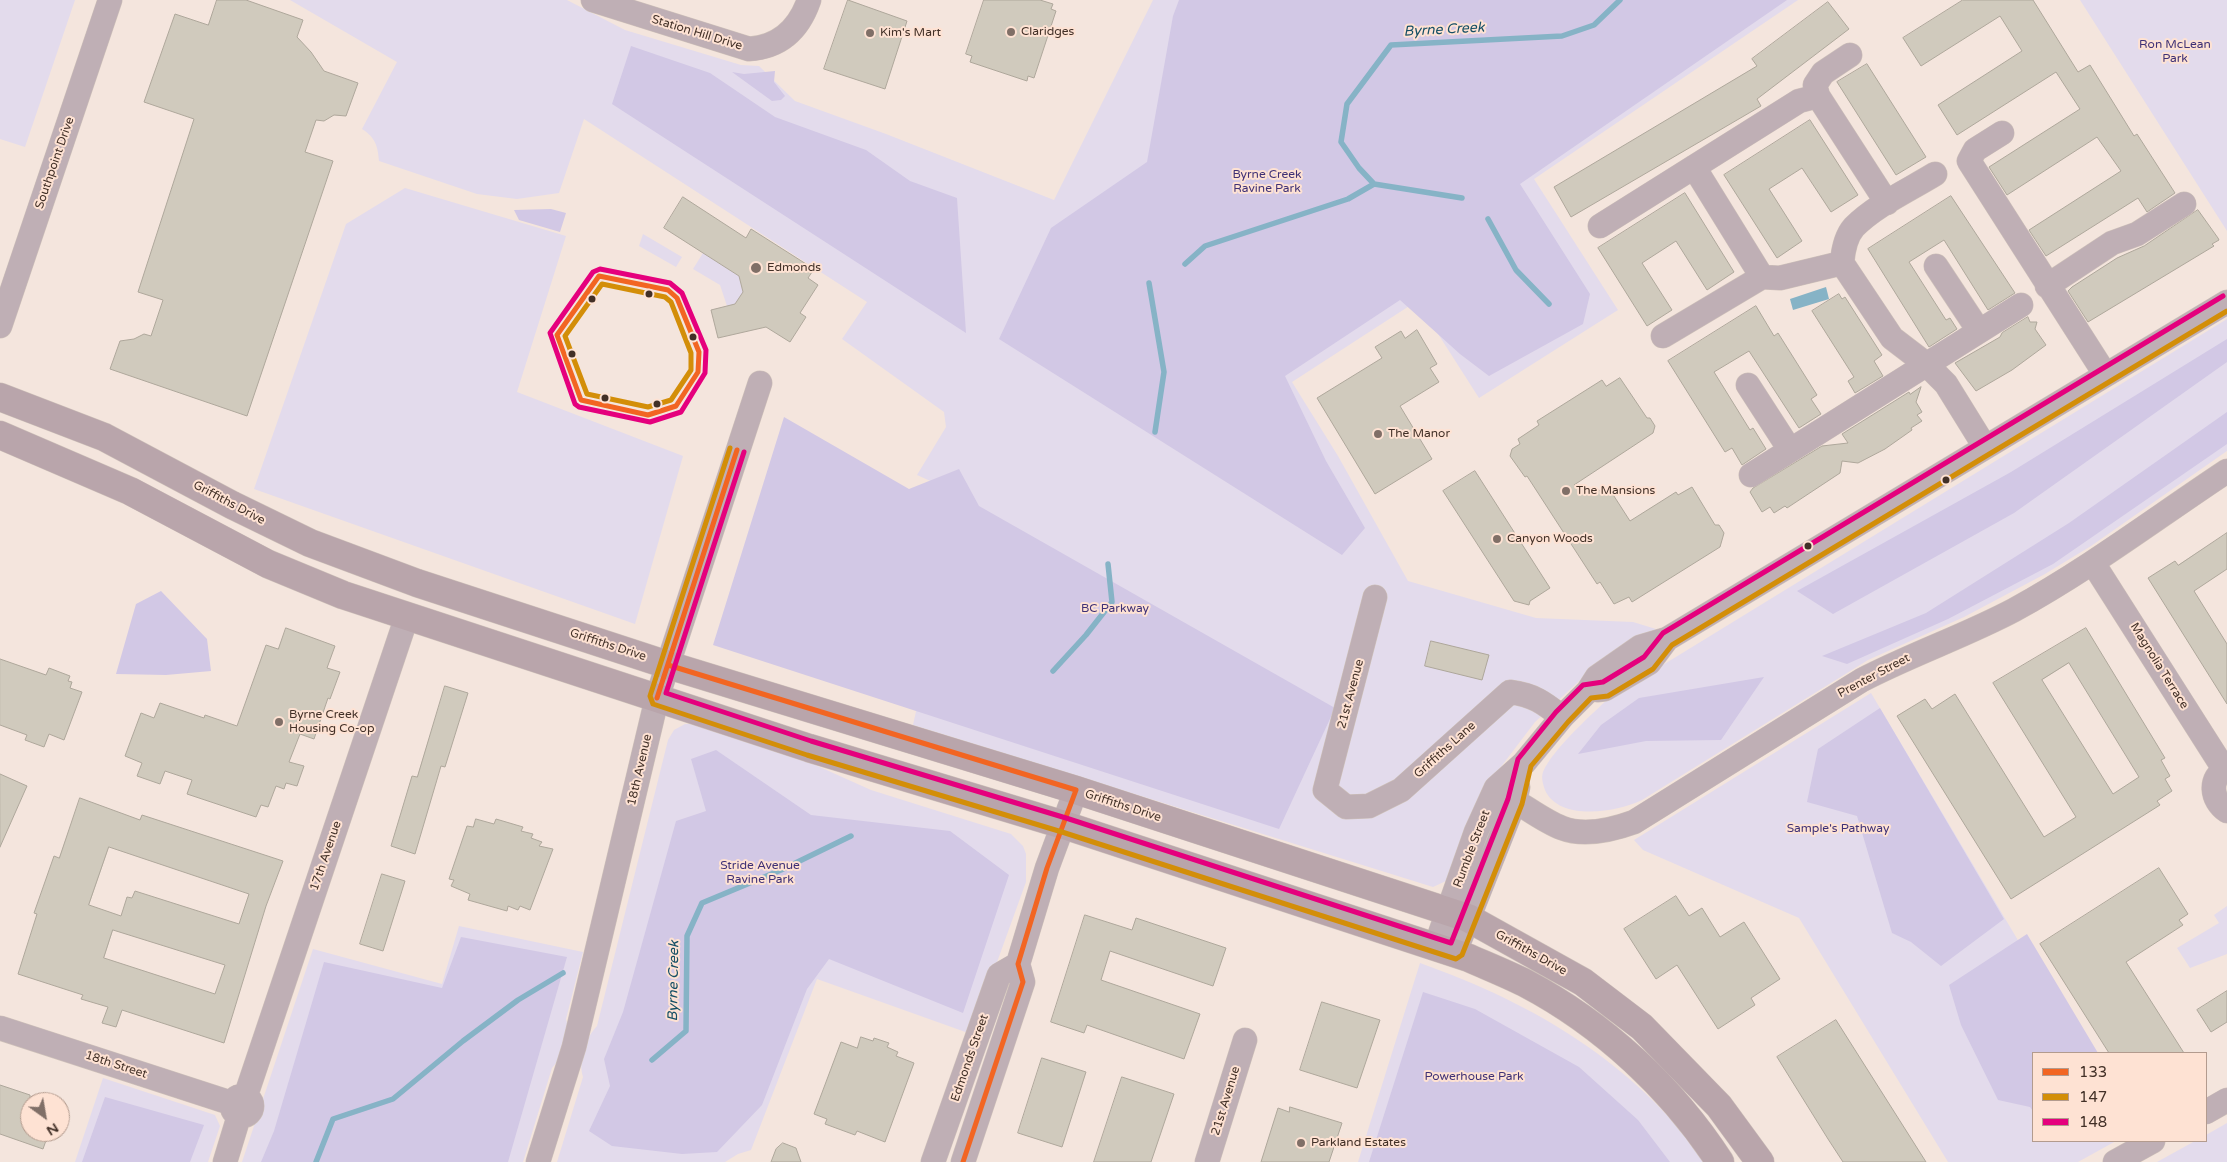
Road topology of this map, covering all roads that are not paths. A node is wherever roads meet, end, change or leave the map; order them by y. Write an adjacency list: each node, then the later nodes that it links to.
1 (110, 0): 18 (street, Southpoint Drive)
2 (593, 0): 3 (street, Station Hill Drive)
3 (809, 0)
4 (1850, 55): 5 (street)
5 (1818, 96): 7 (street); 9 (street)
6 (2002, 133): 15 (street)
7 (1694, 167): 11 (street); 14 (street)
8 (1935, 174): 9 (street)
9 (1887, 203): 12 (street)
10 (2184, 204): 15 (street)
11 (1600, 226)
12 (1842, 263): 14 (street); 21 (street)
13 (1936, 266): 19 (street)
14 (1762, 277): 20 (street)
15 (2047, 286): 22 (street)
16 (2227, 302): 22 (street, Rumble Street)
17 (2021, 305): 19 (street)
18 (0, 326)
19 (1979, 331): 21 (street)
20 (1662, 336)
21 (1926, 364): 27 (street); 28 (street)
22 (2105, 374): 27 (street, Rumble Street)
23 (760, 383): 34 (street, 18th Avenue)
24 (1748, 385): 28 (street)
25 (0, 397): 34 (main road, Griffiths Drive)
26 (0, 436): 33 (main road)
27 (1985, 447): 36 (street, Rumble Street)
28 (1790, 450): 30 (street)
29 (2227, 471): 31 (street, Prenter Street)
30 (1751, 476)
31 (2093, 563): 38 (street, Magnolia Terrace); 41 (street, Prenter Street)
32 (1375, 597): 40 (street, 21st Avenue)
33 (407, 616): 35 (main road); 50 (street, 17th Avenue)
34 (668, 665): 35 (street, 18th Avenue); 39 (main road, Griffiths Drive)
35 (657, 698): 43 (main road); 54 (street, 18th Avenue)
36 (1562, 717): 37 (street, Rumble Street); 40 (street, Griffiths Lane)
37 (1524, 763): 41 (street, Rumble Street); 44 (street, Rumble Street)
38 (2226, 769): 42 (street)
39 (1076, 790): 43 (street); 44 (main road, Griffiths Drive)
40 (1325, 790)
41 (1515, 801): 44 (street, Rumble Street)
42 (2227, 811)
43 (1064, 825): 45 (main road); 46 (street)
44 (1458, 915): 45 (street, Rumble Street); 59 (main road, Griffiths Drive)
45 (1445, 949): 58 (main road)
46 (1018, 964): 55 (street, Edmonds Street); 56 (street)
47 (0, 1028): 50 (street, 18th Street)
48 (1245, 1040): 57 (street, 21st Avenue)
49 (2227, 1100): 51 (street)
50 (238, 1105): 53 (street, 17th Avenue)
51 (2207, 1111)
52 (2151, 1142): 60 (street)
53 (225, 1162)
54 (538, 1162)
55 (933, 1162)
56 (963, 1162)
57 (1207, 1162)
58 (1720, 1162)
59 (1760, 1162)
60 (2115, 1162)

